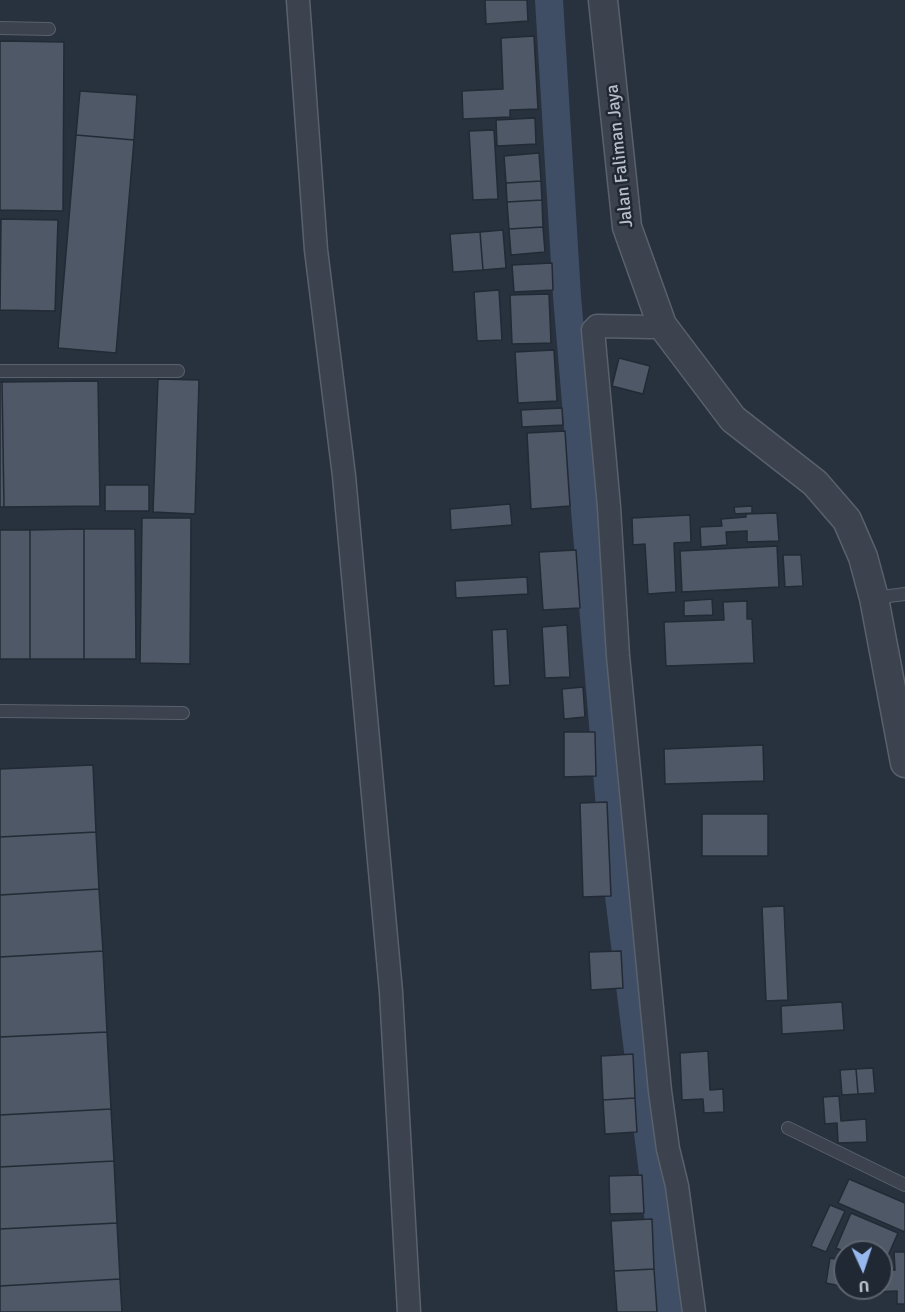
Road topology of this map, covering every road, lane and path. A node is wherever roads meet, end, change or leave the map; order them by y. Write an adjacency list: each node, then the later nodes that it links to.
1 (298, 0): 15 (street)
2 (603, 0): 5 (street, Jalan Faliman Jaya)
3 (0, 28): 4 (lane)
4 (49, 29)
5 (661, 329): 9 (street, Jalan Faliman Jaya); 16 (street)
6 (0, 371): 7 (lane)
7 (178, 371)
8 (905, 594): 9 (lane)
9 (882, 597): 12 (street, Jalan Faliman Jaya)
10 (0, 711): 11 (lane)
11 (183, 713)
12 (905, 763)
13 (788, 1128): 14 (lane)
14 (905, 1185)
15 (409, 1312)
16 (694, 1312)

